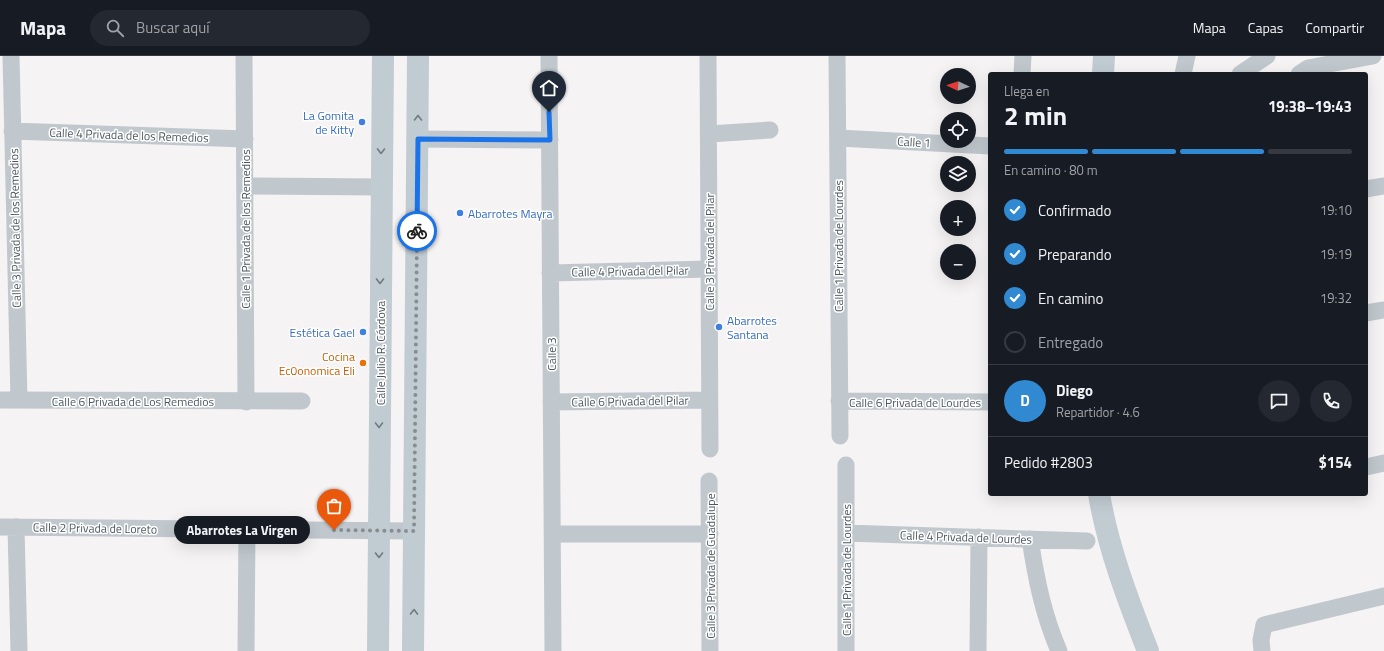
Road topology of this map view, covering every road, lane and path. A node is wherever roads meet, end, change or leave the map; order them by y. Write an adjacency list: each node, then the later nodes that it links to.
1 (10, 56): 20 (street, Calle 3 Privada de los Remedios)
2 (244, 56): 23 (street, Calle 1 Privada de los Remedios)
3 (382, 56): 29 (street, Calle Julio R. Córdova, one-way to 29)
4 (418, 56): 24 (street, one-way to 4)
5 (549, 56): 25 (street, Calle 3)
6 (708, 56): 21 (street, Calle 3 Privada del Pilar)
7 (837, 56): 22 (street, Calle 1 Privada de Lourdes)
8 (1022, 56): 14 (street)
9 (1104, 56): 15 (street)
10 (1187, 56): 16 (street)
11 (1373, 56): 12 (street)
12 (1340, 59): 18 (street)
13 (1261, 65): 17 (street)
14 (1022, 72)
15 (1103, 72)
16 (1183, 72)
17 (1245, 72)
18 (1302, 72)
19 (770, 130): 21 (street)
20 (12, 131): 23 (street, Calle 4 Privada de los Remedios); 36 (street, Calle 3 Privada de los Remedios)
21 (709, 134): 31 (street, Calle 3 Privada del Pilar)
22 (838, 138): 26 (street, Calle 1); 39 (street, Calle 1 Privada de Lourdes)
23 (245, 139): 27 (street, Calle 1 Privada de los Remedios)
24 (418, 139): 25 (street); 53 (street)
25 (550, 140): 32 (street, Calle 3)
26 (988, 146)
27 (245, 186): 29 (street); 40 (street, Calle 1 Privada de los Remedios)
28 (1384, 186): 30 (street)
29 (381, 187): 52 (street, Calle Julio R. Córdova, one-way to 52)
30 (1368, 189)
31 (709, 269): 32 (street, Calle 4 Privada del Pilar); 37 (street, Calle 3 Privada del Pilar)
32 (550, 273): 41 (street, Calle 3)
33 (1384, 310): 34 (street)
34 (1368, 313)
35 (0, 400): 36 (street, Calle 6 Privada de Los Remedios)
36 (19, 400): 40 (street, Calle 6 Privada de Los Remedios)
37 (710, 400): 41 (street, Calle 6 Privada del Pilar); 44 (street, Calle 3 Privada del Pilar)
38 (302, 401): 40 (street, Calle 6 Privada de Los Remedios)
39 (839, 401): 42 (street, Calle 6 Privada de Lourdes); 43 (street, Calle 1 Privada de Lourdes)
40 (246, 402)
41 (551, 402): 55 (street, Calle 3)
42 (988, 402)
43 (840, 436)
44 (710, 449)
45 (1384, 463): 47 (street)
46 (846, 465): 54 (street, Calle 1 Privada de Lourdes)
47 (1368, 467)
48 (709, 481): 56 (street, Calle 3 Privada de Guadalupe)
49 (1099, 496): 70 (street)
50 (8, 527): 51 (street, Calle 2 Privada de Loreto); 61 (street)
51 (247, 529): 52 (street, Calle 2 Privada de Loreto); 62 (street)
52 (379, 530): 53 (street, Calle 2 Privada de Loreto); 63 (street, Calle Julio R. Córdova, one-way to 63)
53 (414, 531): 64 (street, one-way to 53)
54 (846, 533): 57 (street, Calle 4 Privada de Lourdes); 67 (street, Calle 1 Privada de Lourdes)
55 (552, 534): 56 (street); 65 (street, Calle 3)
56 (710, 534): 66 (street, Calle 3 Privada de Guadalupe)
57 (979, 537): 58 (street, Calle 4 Privada de Lourdes); 68 (street)
58 (1030, 539): 59 (street, Calle 4 Privada de Lourdes); 69 (street)
59 (1087, 541)
60 (1384, 596): 71 (street)
61 (19, 651)
62 (246, 651)
63 (378, 651)
64 (413, 651)
65 (553, 651)
66 (710, 651)
67 (846, 651)
68 (978, 651)
69 (1059, 651)
70 (1148, 651)
71 (1262, 651)

